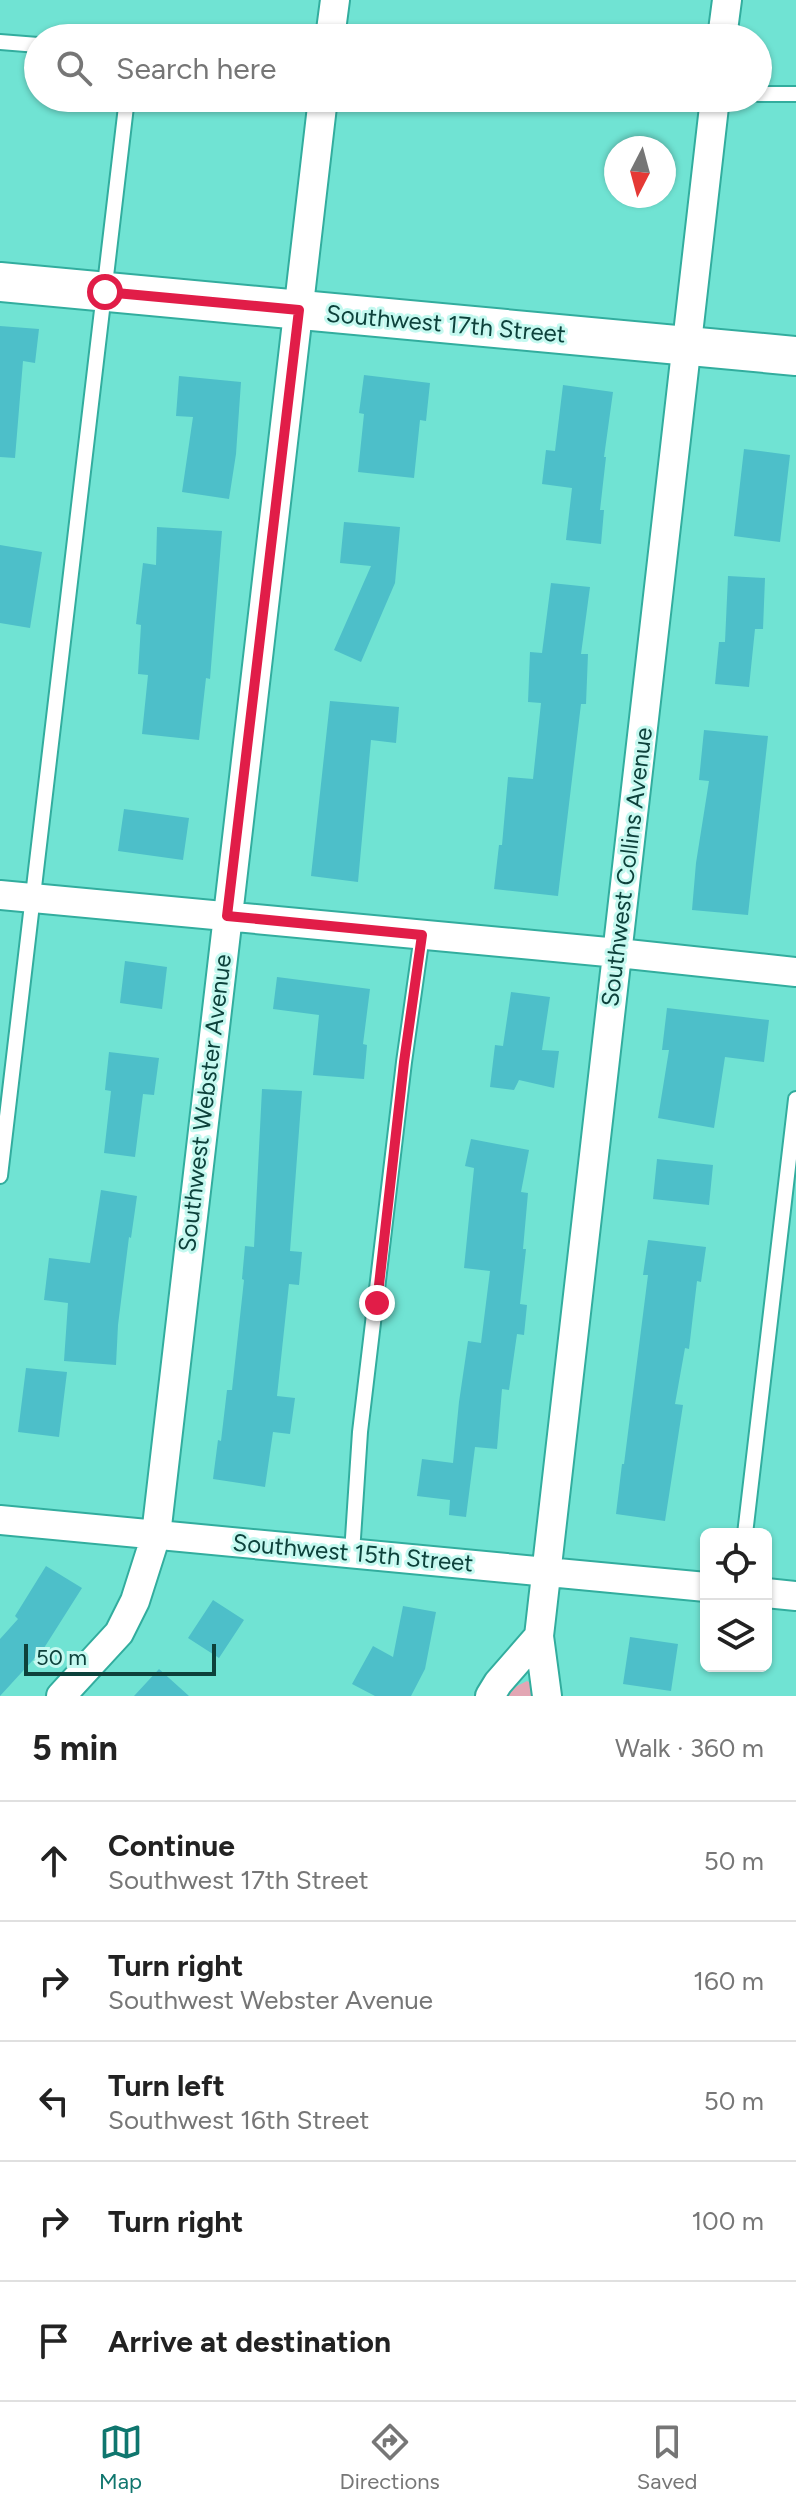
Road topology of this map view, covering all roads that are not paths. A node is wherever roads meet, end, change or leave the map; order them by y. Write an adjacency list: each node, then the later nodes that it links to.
1 (335, 0): 3 (street)
2 (727, 0): 4 (street)
3 (332, 24)
4 (724, 24)
5 (0, 42): 6 (lane)
6 (24, 44)
7 (772, 94): 8 (lane)
8 (796, 94)
9 (125, 112): 13 (lane)
10 (321, 112): 14 (street, Southwest Webster Avenue)
11 (713, 112): 15 (street, Southwest Collins Avenue)
12 (0, 282): 13 (main road, Southwest 17th Street)
13 (105, 292): 14 (main road, Southwest 17th Street); 18 (lane)
14 (299, 310): 15 (main road, Southwest 17th Street); 19 (street, Southwest Webster Avenue)
15 (687, 346): 16 (main road, Southwest 17th Street); 21 (street, Southwest Collins Avenue)
16 (796, 356)
17 (0, 895): 18 (street)
18 (31, 898): 19 (street); 24 (lane)
19 (227, 916): 20 (street); 27 (street, Southwest Webster Avenue)
20 (422, 935): 21 (street); 28 (lane)
21 (618, 953): 22 (street); 29 (street, Southwest Collins Avenue)
22 (796, 972)
23 (796, 1099): 26 (lane)
24 (0, 1176)
25 (0, 1520): 27 (street, Southwest 15th Street)
26 (746, 1528)
27 (156, 1535): 28 (street, Southwest 15th Street); 34 (street, Southwest Webster Avenue)
28 (352, 1553): 29 (street, Southwest 15th Street)
29 (547, 1571): 30 (street, Southwest 15th Street); 33 (street, Southwest Collins Avenue)
30 (700, 1586)
31 (772, 1594): 32 (street)
32 (796, 1596)
33 (539, 1636): 35 (street); 36 (street, Southwest Collins Avenue)
34 (61, 1696)
35 (490, 1696)
36 (547, 1696)

